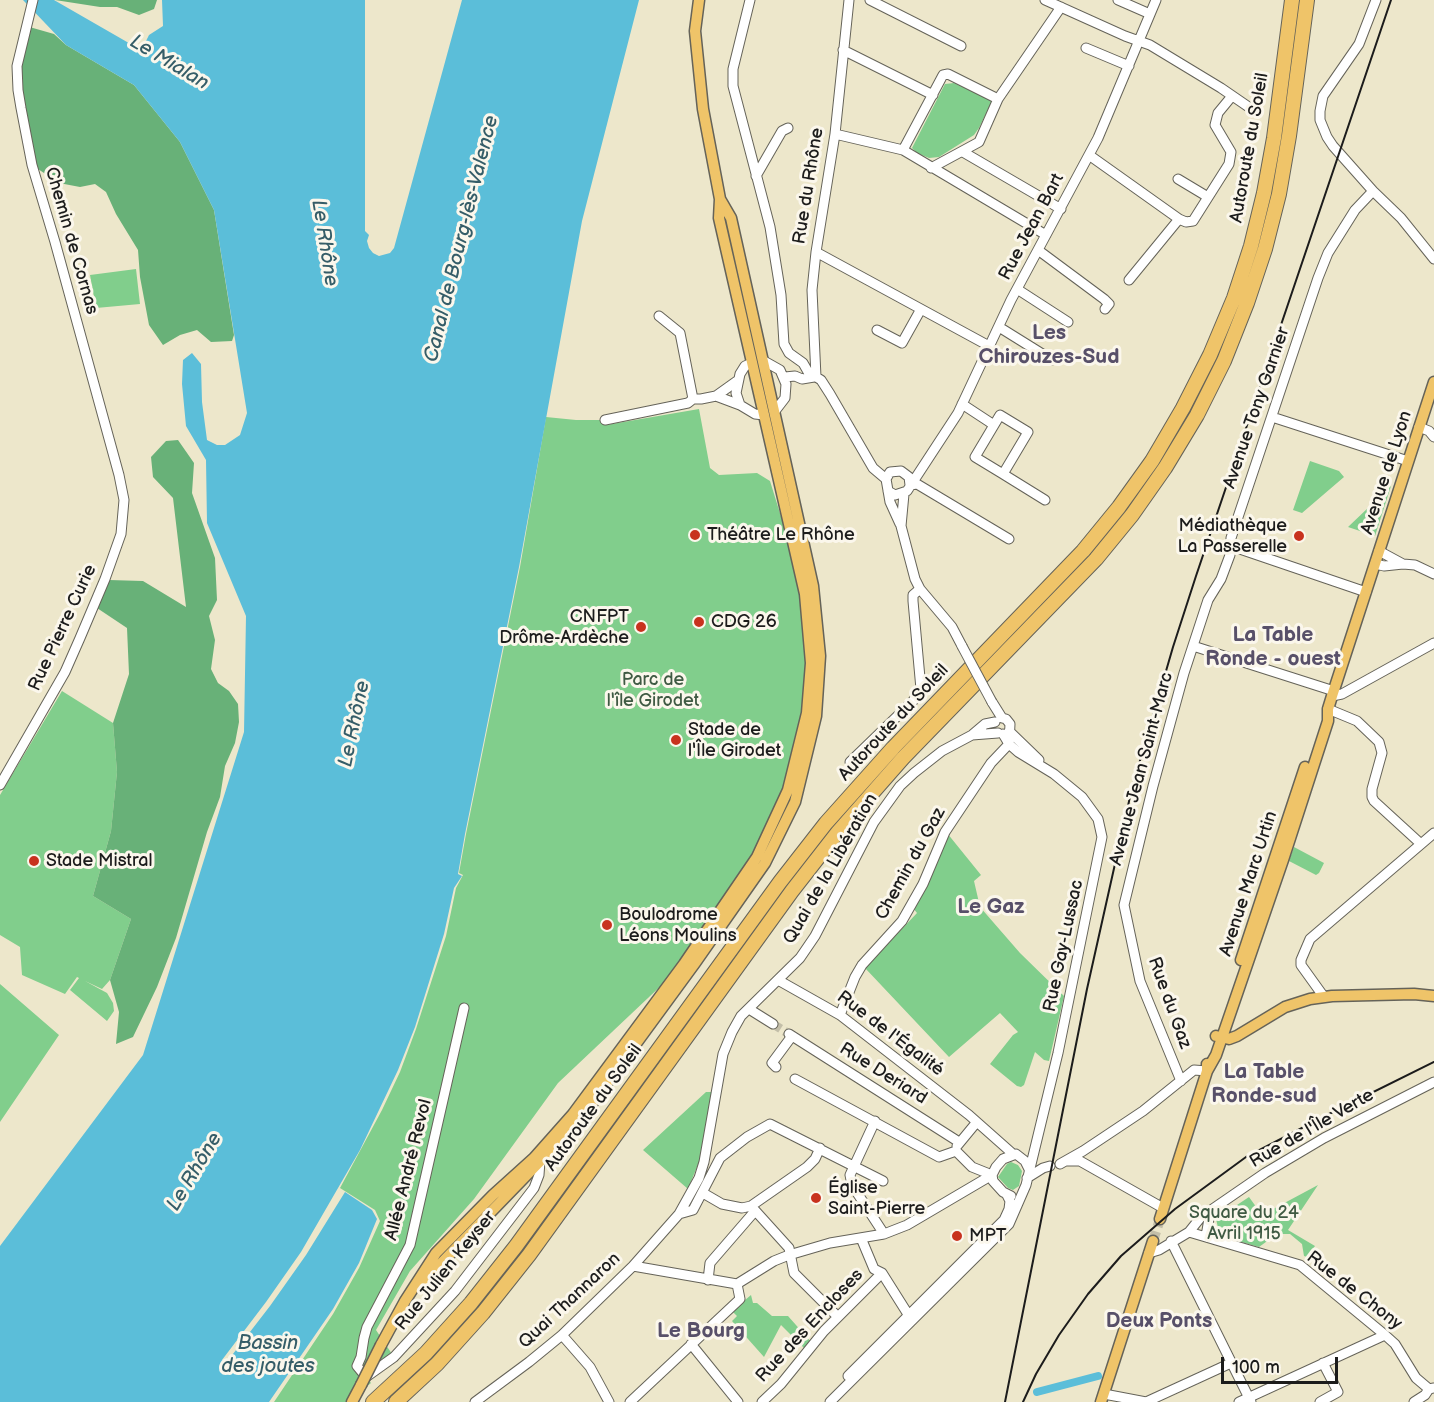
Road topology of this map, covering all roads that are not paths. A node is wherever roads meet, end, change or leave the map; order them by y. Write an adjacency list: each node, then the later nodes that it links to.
1 (33, 0): 72 (street, Chemin de Cornas)
2 (699, 0): 33 (main road)
3 (750, 0): 29 (street)
4 (849, 0): 17 (street, Rue du Rhône)
5 (870, 0): 15 (street)
6 (1045, 0): 12 (street)
7 (1118, 0): 13 (street)
8 (1156, 0): 13 (street, Rue Jean Bart)
9 (1292, 0): 162 (highway, Autoroute du Soleil)
10 (1307, 0): 163 (highway, Autoroute du Soleil)
11 (1376, 0): 31 (street)
12 (1061, 7): 14 (street); 21 (street)
13 (1150, 14): 14 (street, Rue Jean Bart)
14 (1139, 40): 18 (street, Rue Jean Bart); 20 (street)
15 (961, 46)
16 (1086, 48): 18 (street)
17 (843, 50): 19 (street); 24 (street, Rue du Rhône)
18 (1129, 66): 27 (street, Rue Jean Bart)
19 (933, 95): 21 (street); 25 (street)
20 (1232, 96): 22 (street); 32 (street)
21 (998, 99): 26 (street)
22 (1253, 110)
23 (788, 128): 29 (street)
24 (835, 134): 25 (street); 38 (street, Rue du Rhône)
25 (903, 150): 28 (street)
26 (963, 152): 28 (street); 34 (street)
27 (1089, 155): 34 (street, Rue Jean Bart); 35 (street)
28 (931, 168): 36 (street)
29 (756, 176): 53 (street)
30 (1178, 179): 32 (street)
31 (1373, 191): 39 (street); 63 (street, Avenue Tony Garnier)
32 (1209, 197): 35 (street)
33 (720, 199): 50 (main road); 51 (main road)
34 (1061, 208): 36 (street, Rue Jean Bart)
35 (1179, 219): 40 (street)
36 (1046, 235): 37 (street, Rue Jean Bart)
37 (1038, 250): 41 (street, Rue Jean Bart); 43 (street)
38 (816, 252): 42 (street); 53 (street, Rue du Rhône)
39 (1434, 259)
40 (1129, 280)
41 (1017, 289): 45 (street); 46 (street, Rue Jean Bart)
42 (921, 309): 47 (street); 48 (street)
43 (1105, 309)
44 (659, 316): 58 (street)
45 (1068, 322)
46 (999, 327): 48 (street, Rue Jean Bart); 49 (street)
47 (877, 330)
48 (989, 346): 59 (street, Rue Jean Bart)
49 (1052, 360)
50 (764, 361): 51 (main road); 52 (street); 61 (main road)
51 (752, 363): 54 (street); 62 (main road)
52 (784, 377): 53 (street); 56 (street)
53 (810, 378): 56 (street); 73 (street)
54 (737, 381): 57 (street); 60 (street)
55 (1434, 382): 66 (main road, Avenue de Lyon)
56 (787, 391): 61 (street)
57 (716, 396): 58 (street); 60 (street)
58 (693, 399): 64 (street)
59 (962, 404): 65 (street); 69 (street, Rue Jean Bart)
60 (740, 405): 62 (street)
61 (775, 411): 62 (main road); 122 (main road)
62 (764, 414): 148 (main road)
63 (1272, 417): 68 (street); 80 (street, Avenue Tony Garnier)
64 (605, 420)
65 (994, 424): 71 (street); 71 (street)
66 (1419, 427): 67 (street); 68 (main road, Avenue de Lyon)
67 (1434, 437)
68 (1408, 461): 81 (main road, Avenue de Lyon)
69 (925, 464): 70 (street); 74 (street, Rue Jean Bart)
70 (904, 472): 73 (street); 74 (street)
71 (1003, 474): 77 (street)
72 (119, 476): 97 (street, Rue Pierre Curie)
73 (886, 479): 75 (street)
74 (910, 485): 76 (street); 79 (street)
75 (888, 491): 76 (street); 78 (street)
76 (904, 494): 78 (street)
77 (1045, 500)
78 (901, 526): 85 (street)
79 (1009, 539)
80 (1231, 546): 86 (street); 88 (street, Avenue Tony Garnier)
81 (1379, 551): 82 (street); 83 (main road, Avenue de Lyon)
82 (1403, 564): 83 (street); 84 (street)
83 (1373, 569): 86 (main road, Avenue de Lyon)
84 (1434, 574)
85 (920, 589): 91 (street, bridge); 95 (street)
86 (1366, 592): 89 (main road)
87 (1434, 643): 89 (street)
88 (1193, 646): 89 (street); 102 (street, Avenue Jean Saint-Marc)
89 (1333, 693): 90 (main road, Avenue Marc Urtin)
90 (1328, 709): 101 (street); 110 (main road, Avenue Marc Urtin)
91 (998, 720): 92 (street); 92 (street); 93 (street, Quai de la Libération)
92 (1004, 733): 93 (street, Quai de la Libération); 94 (street, Rue Gay-Lussac); 98 (street, Rue Gay-Lussac)
93 (972, 735): 103 (street, Quai de la Libération)
94 (1009, 744): 98 (street, Rue Gay-Lussac); 108 (street, Chemin du Gaz)
95 (850, 762)
96 (0, 765): 97 (street)
97 (9, 770): 99 (street, Rue Pierre Curie)
98 (1054, 774): 118 (street, Rue Gay-Lussac)
99 (0, 785)
100 (1434, 833): 101 (street)
101 (1421, 844): 105 (street)
102 (1125, 901): 114 (street, Rue du Gaz)
103 (778, 980): 107 (street, Quai de la Libération); 108 (street, Rue de l'Égalité)
104 (1434, 996): 105 (main road)
105 (1324, 997): 110 (main road)
106 (464, 1008): 156 (street, Allée André Revol)
107 (749, 1008): 109 (street); 134 (street, Quai de la Libération)
108 (840, 1015): 117 (street, Rue de l'Égalité)
109 (773, 1024)
110 (1219, 1037): 112 (main road, Avenue Marc Urtin)
111 (776, 1067): 119 (street, Rue Deriard)
112 (1207, 1071): 114 (street); 131 (main road, Avenue Marc Urtin)
113 (795, 1079): 116 (street)
114 (1180, 1081): 121 (street)
115 (1434, 1082): 133 (street, Rue de l'Île Verte)
116 (875, 1121): 119 (street); 125 (street)
117 (976, 1123): 119 (street); 124 (street, Rue de l'Égalité)
118 (1036, 1141): 124 (street, Rue Gay-Lussac); 124 (street)
119 (958, 1147): 126 (street, Rue Deriard)
120 (820, 1148): 125 (street); 129 (street); 132 (street)
121 (1083, 1151): 123 (street); 123 (street)
122 (540, 1161): 148 (main road); 156 (street, Rue Julien Keyser)
123 (1080, 1161): 131 (street)
124 (1024, 1164): 124 (street); 126 (street); 128 (street)
125 (853, 1166): 127 (street); 137 (street)
126 (992, 1175): 130 (street); 137 (street)
127 (883, 1181)
128 (1021, 1192): 130 (street); 150 (street)
129 (703, 1193): 132 (street); 134 (street)
130 (1007, 1195): 150 (street)
131 (1163, 1208): 135 (main road, Avenue Marc Urtin)
132 (753, 1209): 143 (street); 146 (street)
133 (1210, 1213): 136 (street, Rue de l'Île Verte); 138 (street)
134 (679, 1214): 144 (street, Quai Thannaron)
135 (1160, 1219)
136 (1189, 1232): 138 (street, Rue de Chony); 141 (street)
137 (884, 1234): 139 (street)
138 (1206, 1236): 152 (street, Rue de Chony)
139 (861, 1238): 143 (street); 145 (street)
140 (1153, 1241): 141 (street); 142 (main road)
141 (1169, 1243): 142 (street); 155 (street)
142 (1149, 1253): 159 (main road)
143 (789, 1255): 147 (street); 149 (street)
144 (633, 1266): 146 (street); 151 (street, Quai Thannaron)
145 (882, 1273): 149 (street, Rue des Encloses); 150 (street)
146 (708, 1280): 147 (street)
147 (737, 1284): 153 (street)
148 (405, 1301): 161 (main road, bridge)
149 (838, 1317): 168 (street, Rue des Encloses)
150 (910, 1318): 158 (street)
151 (562, 1335): 164 (street, Quai Thannaron); 165 (street)
152 (1385, 1335): 154 (street); 157 (street, Rue de Chony)
153 (691, 1344): 166 (street); 167 (street)
154 (1323, 1363): 160 (street); 173 (street)
155 (1231, 1364): 159 (street); 160 (street)
156 (357, 1366)
157 (1432, 1389): 174 (street)
158 (838, 1390): 169 (street); 170 (street); 171 (street)
159 (1102, 1398)
160 (1250, 1400): 172 (street)
161 (352, 1402)
162 (373, 1402)
163 (396, 1402)
164 (475, 1402)
165 (609, 1402)
166 (630, 1402)
167 (738, 1402)
168 (762, 1402)
169 (822, 1402)
170 (830, 1402)
171 (846, 1402)
172 (1239, 1402)
173 (1320, 1402)
174 (1414, 1402)

